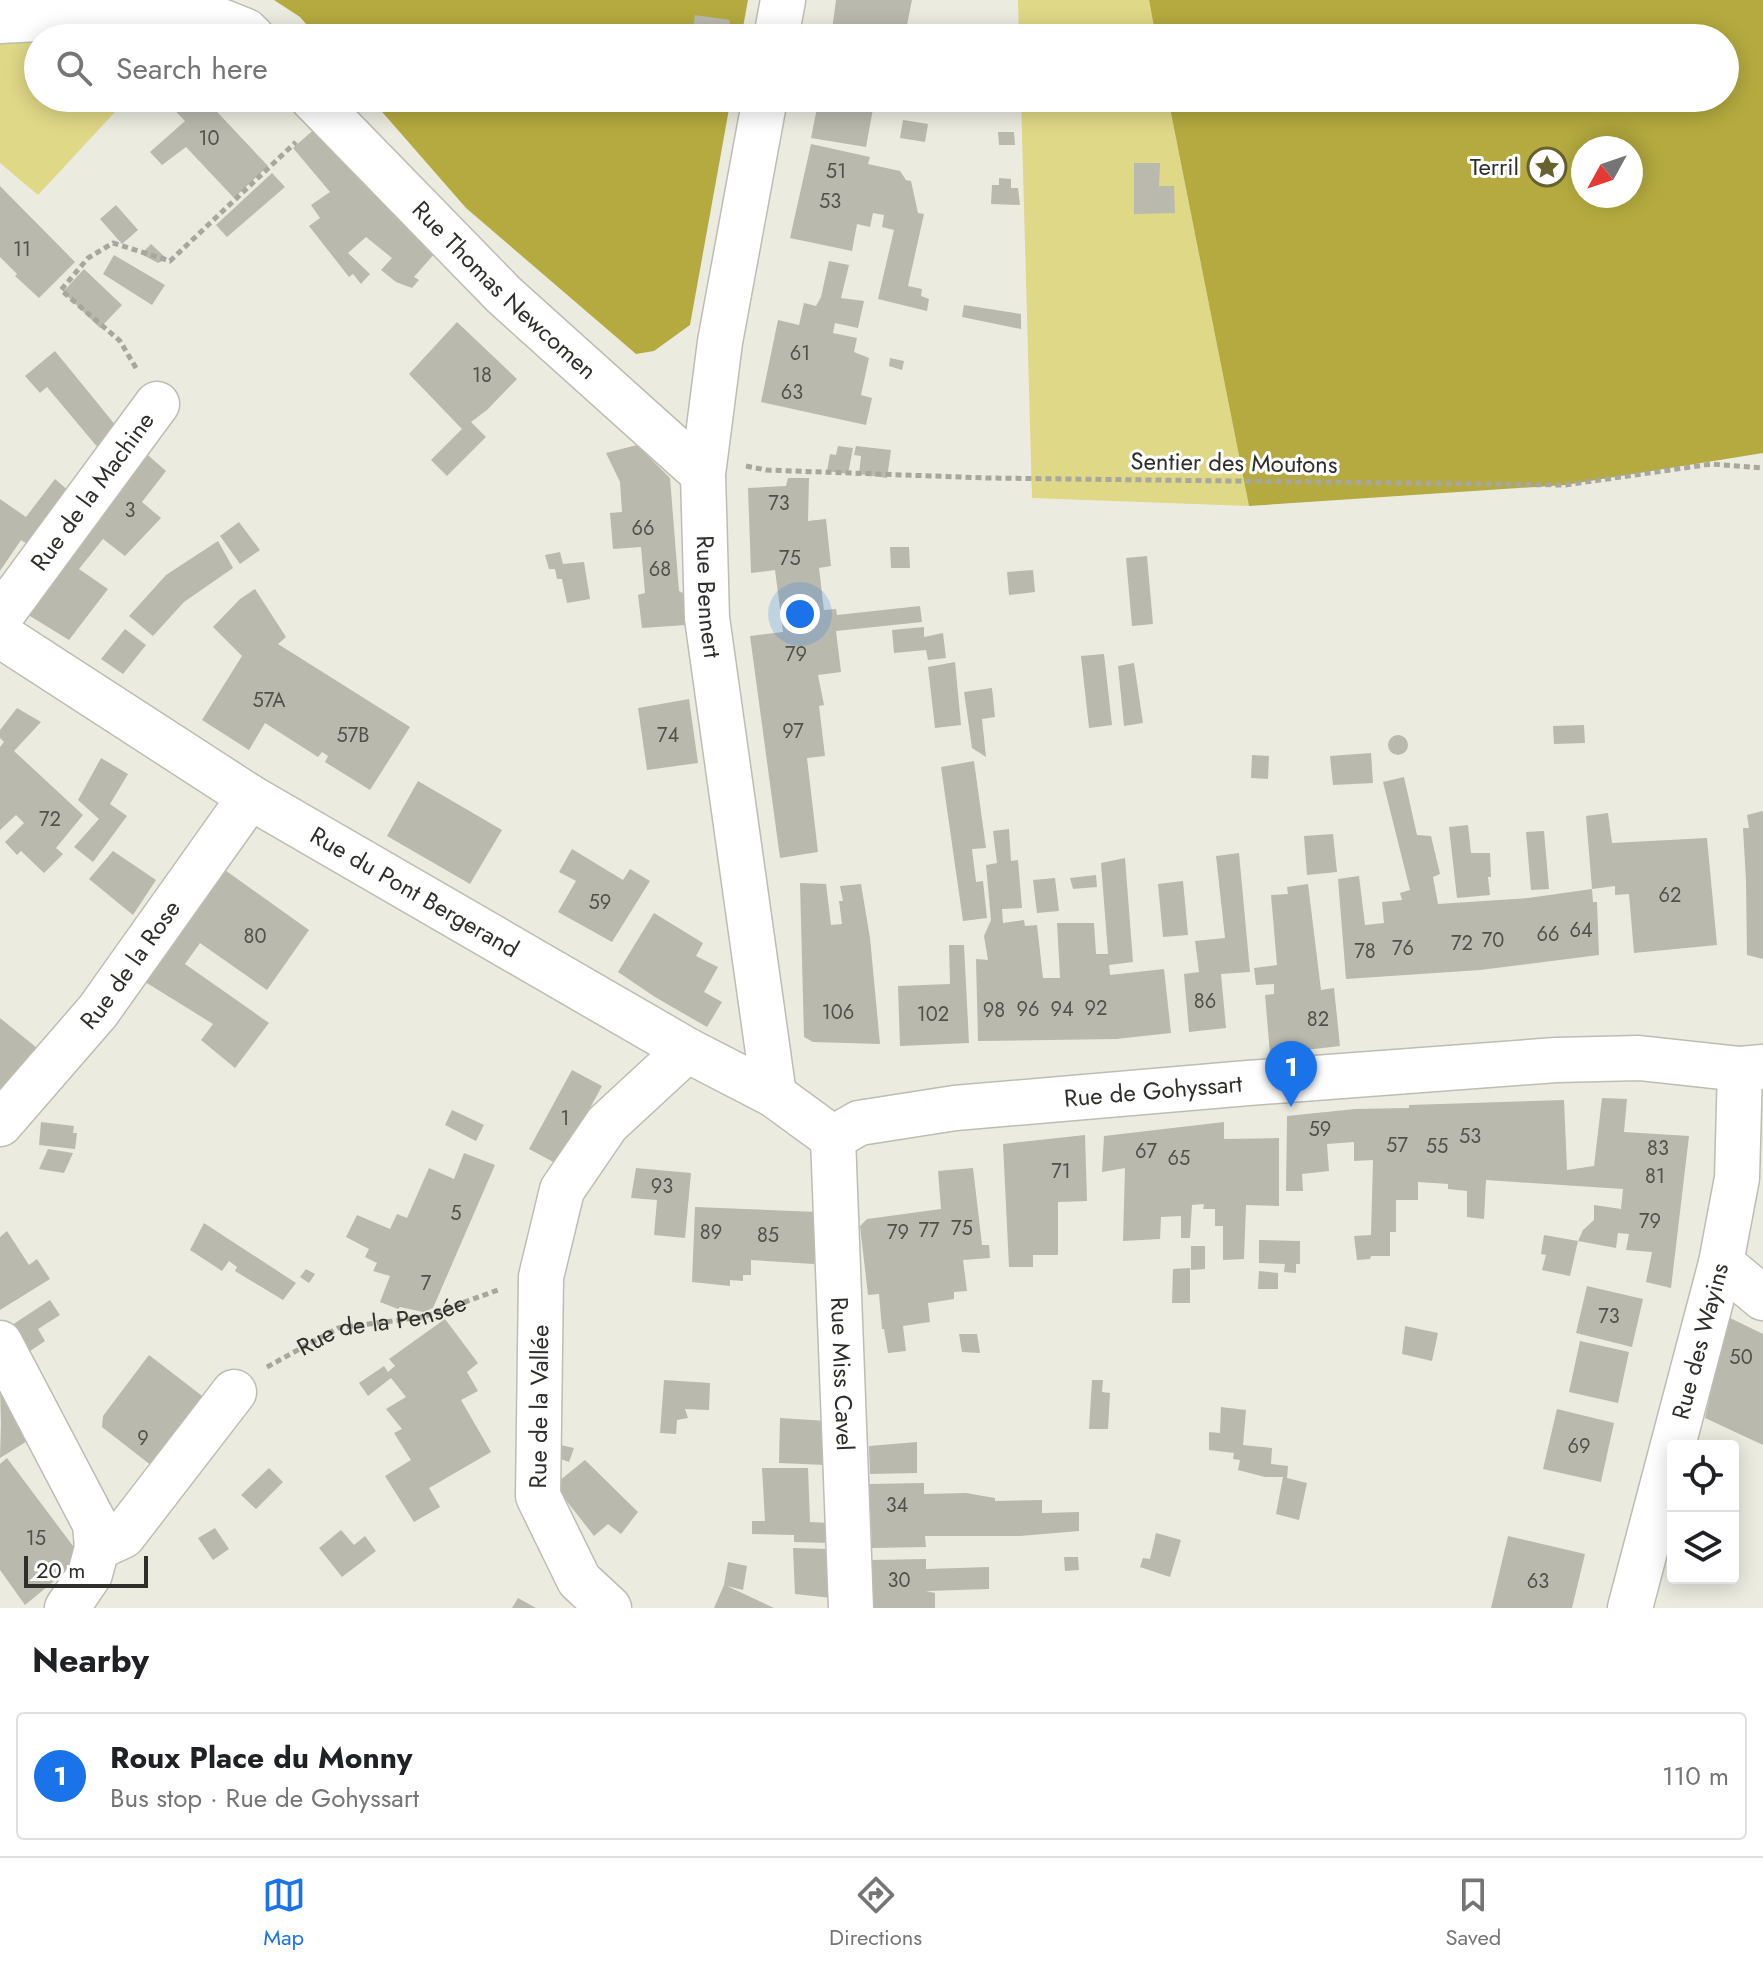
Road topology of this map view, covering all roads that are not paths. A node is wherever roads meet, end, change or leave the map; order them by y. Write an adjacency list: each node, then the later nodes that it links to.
1 (783, 0): 4 (street)
2 (0, 21): 3 (street)
3 (228, 24)
4 (779, 24)
5 (327, 112): 8 (street, Rue Thomas Newcomen)
6 (762, 112): 8 (street, Rue Bennert)
7 (157, 404): 9 (street, Rue de la Machine)
8 (704, 466): 14 (street, Rue Bennert)
9 (0, 617)
10 (0, 635): 11 (street, Rue du Pont Bergerand)
11 (250, 797): 12 (street, Rue du Pont Bergerand); 15 (street, Rue de la Rose)
12 (687, 1050): 14 (street, Rue du Pont Bergerand); 23 (street, Rue de la Vallée)
13 (1752, 1068): 16 (street, Rue de Gohyssart); 17 (street, Rue des Wayins)
14 (774, 1095): 16 (street, Rue du Pont Bergerand)
15 (0, 1124)
16 (833, 1138): 24 (street, Rue Miss Cavel)
17 (1721, 1263): 18 (street); 25 (street, Rue des Wayins)
18 (1763, 1298)
19 (0, 1343): 21 (street)
20 (234, 1392): 21 (street)
21 (97, 1548): 22 (street)
22 (67, 1608)
23 (609, 1608)
24 (851, 1608)
25 (1630, 1608)

